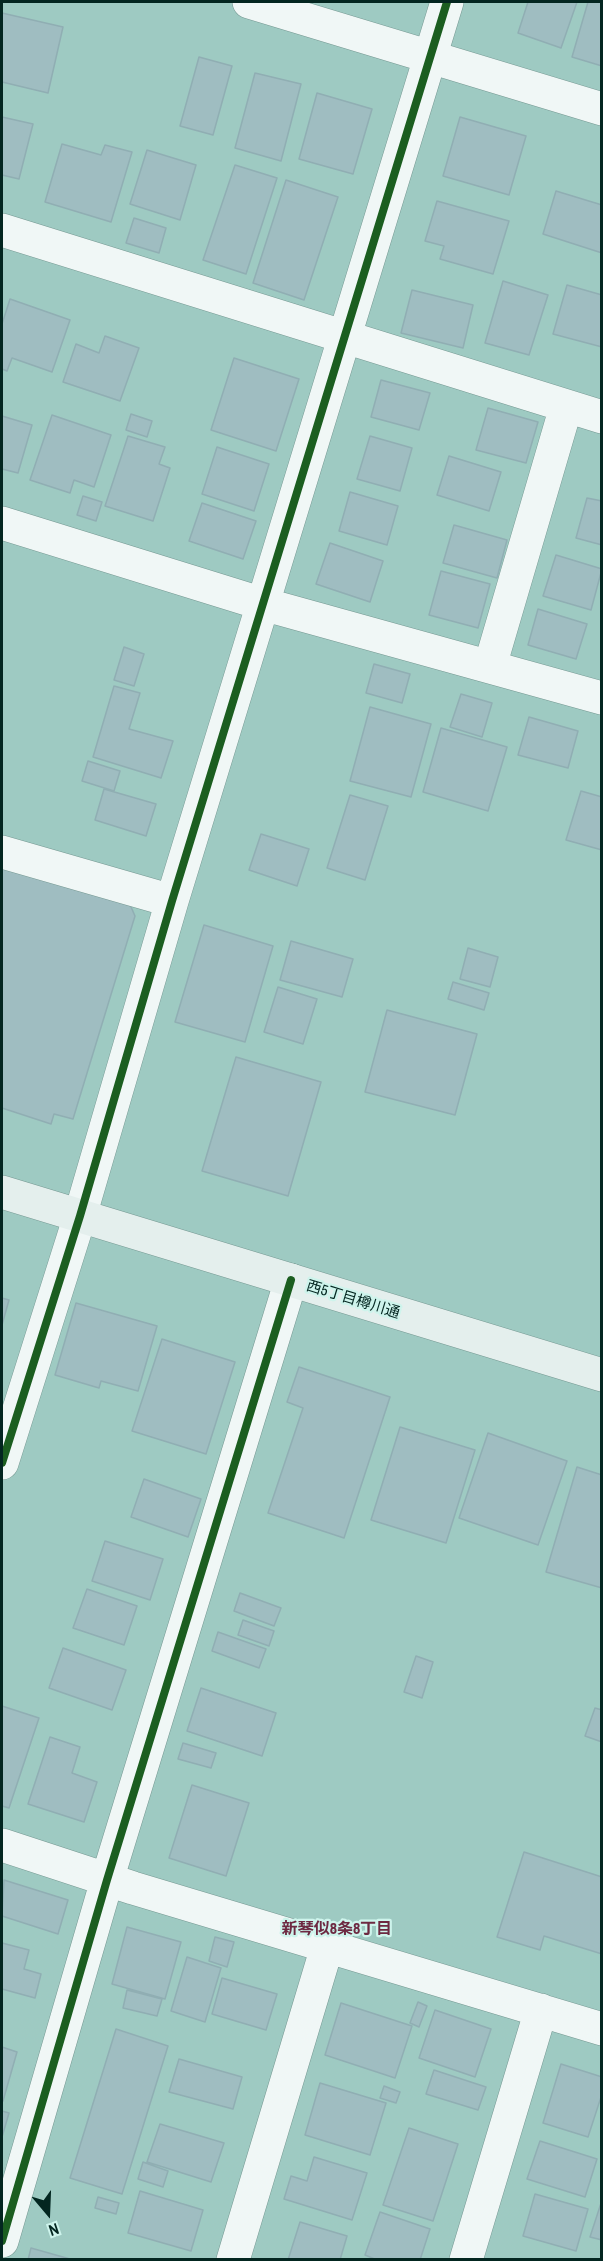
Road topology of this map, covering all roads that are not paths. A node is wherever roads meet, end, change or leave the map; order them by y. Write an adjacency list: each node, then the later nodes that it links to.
1 (249, 2): 3 (street)
2 (447, 2): 3 (street)
3 (430, 57): 4 (street); 6 (street)
4 (602, 109)
5 (2, 230): 6 (street)
6 (345, 336): 7 (street); 10 (street)
7 (566, 407): 8 (street); 11 (street)
8 (602, 417)
9 (2, 523): 10 (street)
10 (263, 604): 11 (street); 14 (street)
11 (490, 666): 12 (street)
12 (602, 698)
13 (2, 852): 14 (street)
14 (172, 901): 16 (street)
15 (2, 1192): 16 (main road, 西5丁目樽川通)
16 (80, 1216): 17 (main road, 西5丁目樽川通); 19 (street)
17 (291, 1280): 18 (main road, 西5丁目樽川通); 21 (street)
18 (602, 1375)
19 (2, 1463)
20 (2, 1845): 21 (street)
21 (107, 1880): 22 (street); 25 (street)
22 (327, 1947): 23 (street); 26 (street)
23 (541, 2010): 24 (street); 27 (street)
24 (602, 2029)
25 (2, 2241)
26 (233, 2259)
27 (466, 2259)

